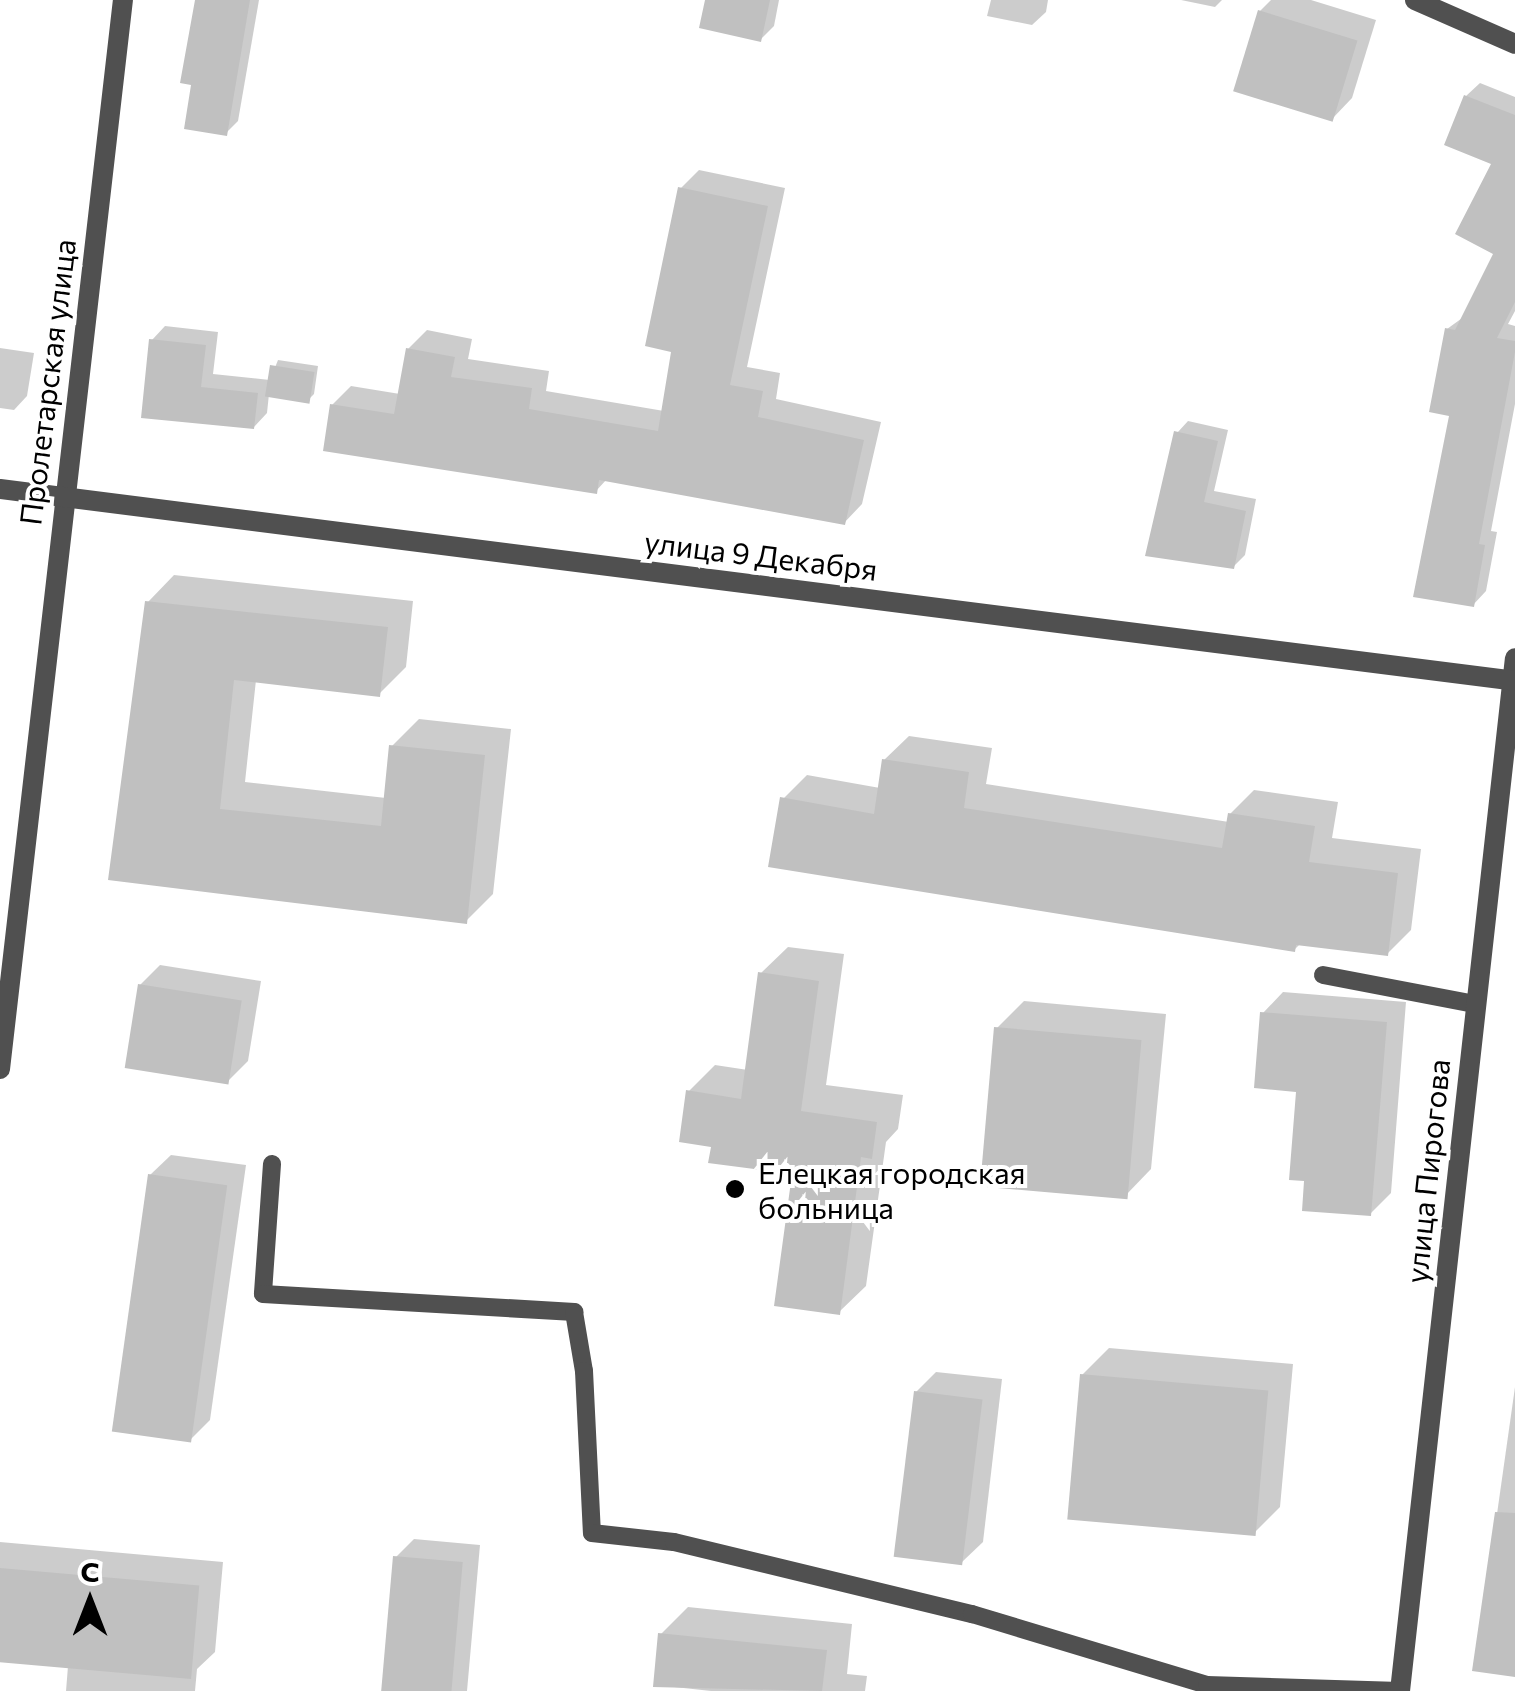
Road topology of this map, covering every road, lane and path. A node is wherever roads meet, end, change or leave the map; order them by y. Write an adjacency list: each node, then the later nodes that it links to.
1 (123, 0): 5 (street, Пролетарская улица)
2 (1415, 0): 3 (street)
3 (1515, 44)
4 (0, 490): 5 (street, улица 9 Декабря)
5 (63, 497): 7 (street, улица 9 Декабря); 10 (street, Пролетарская улица)
6 (1515, 658): 7 (street, улица Пирогова)
7 (1513, 680): 9 (street, улица Пирогова)
8 (1323, 975): 9 (lane)
9 (1475, 1004): 12 (street, улица Пирогова)
10 (0, 1069)
11 (272, 1164): 12 (lane)
12 (1400, 1691)

